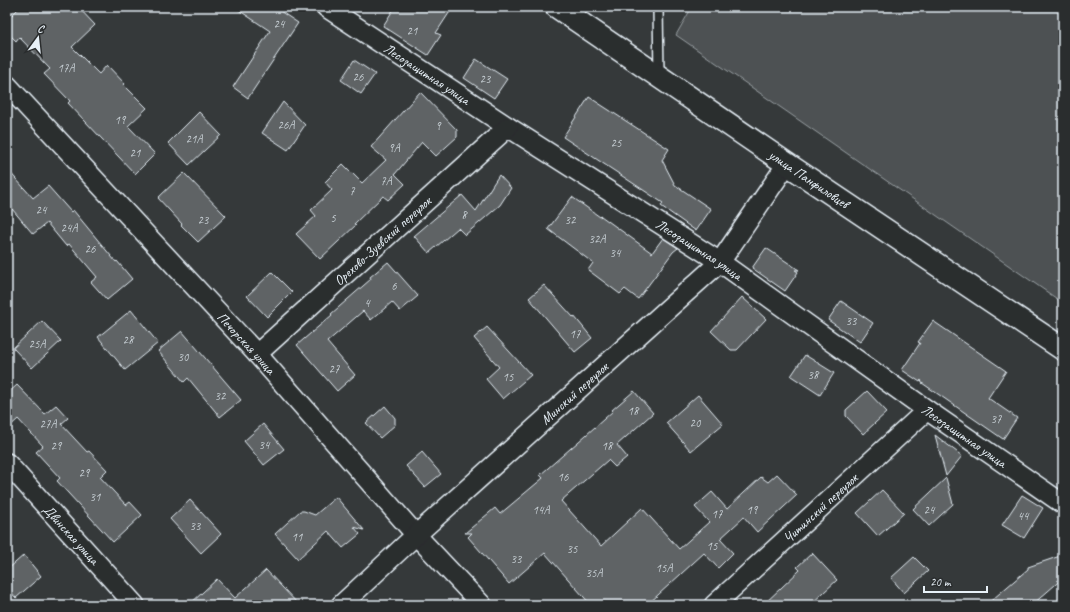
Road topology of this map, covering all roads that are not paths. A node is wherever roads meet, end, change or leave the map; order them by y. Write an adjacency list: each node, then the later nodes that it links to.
1 (326, 7): 6 (street, Лесозащитная улица)
2 (557, 7): 4 (main road, улица Панфиловцев)
3 (658, 7): 4 (lane)
4 (659, 76): 7 (main road, улица Панфиловцев)
5 (7, 85): 10 (street, Печорская улица)
6 (508, 127): 8 (street, Лесозащитная улица); 10 (street, Орехово-Зуевский переулок)
7 (787, 164): 8 (street, Минский переулок); 9 (main road, улица Панфиловцев)
8 (720, 262): 11 (street, Лесозащитная улица); 14 (street, Минский переулок)
9 (1063, 349)
10 (257, 354): 14 (street, Печорская улица)
11 (927, 410): 13 (street, Лесозащитная улица); 18 (street, Читинский переулок)
12 (7, 463): 15 (street, Двинская улица)
13 (1063, 504)
14 (416, 535): 16 (street, Минский переулок); 17 (street, Печорская улица)
15 (135, 605)
16 (341, 605)
17 (482, 605)
18 (714, 605)

